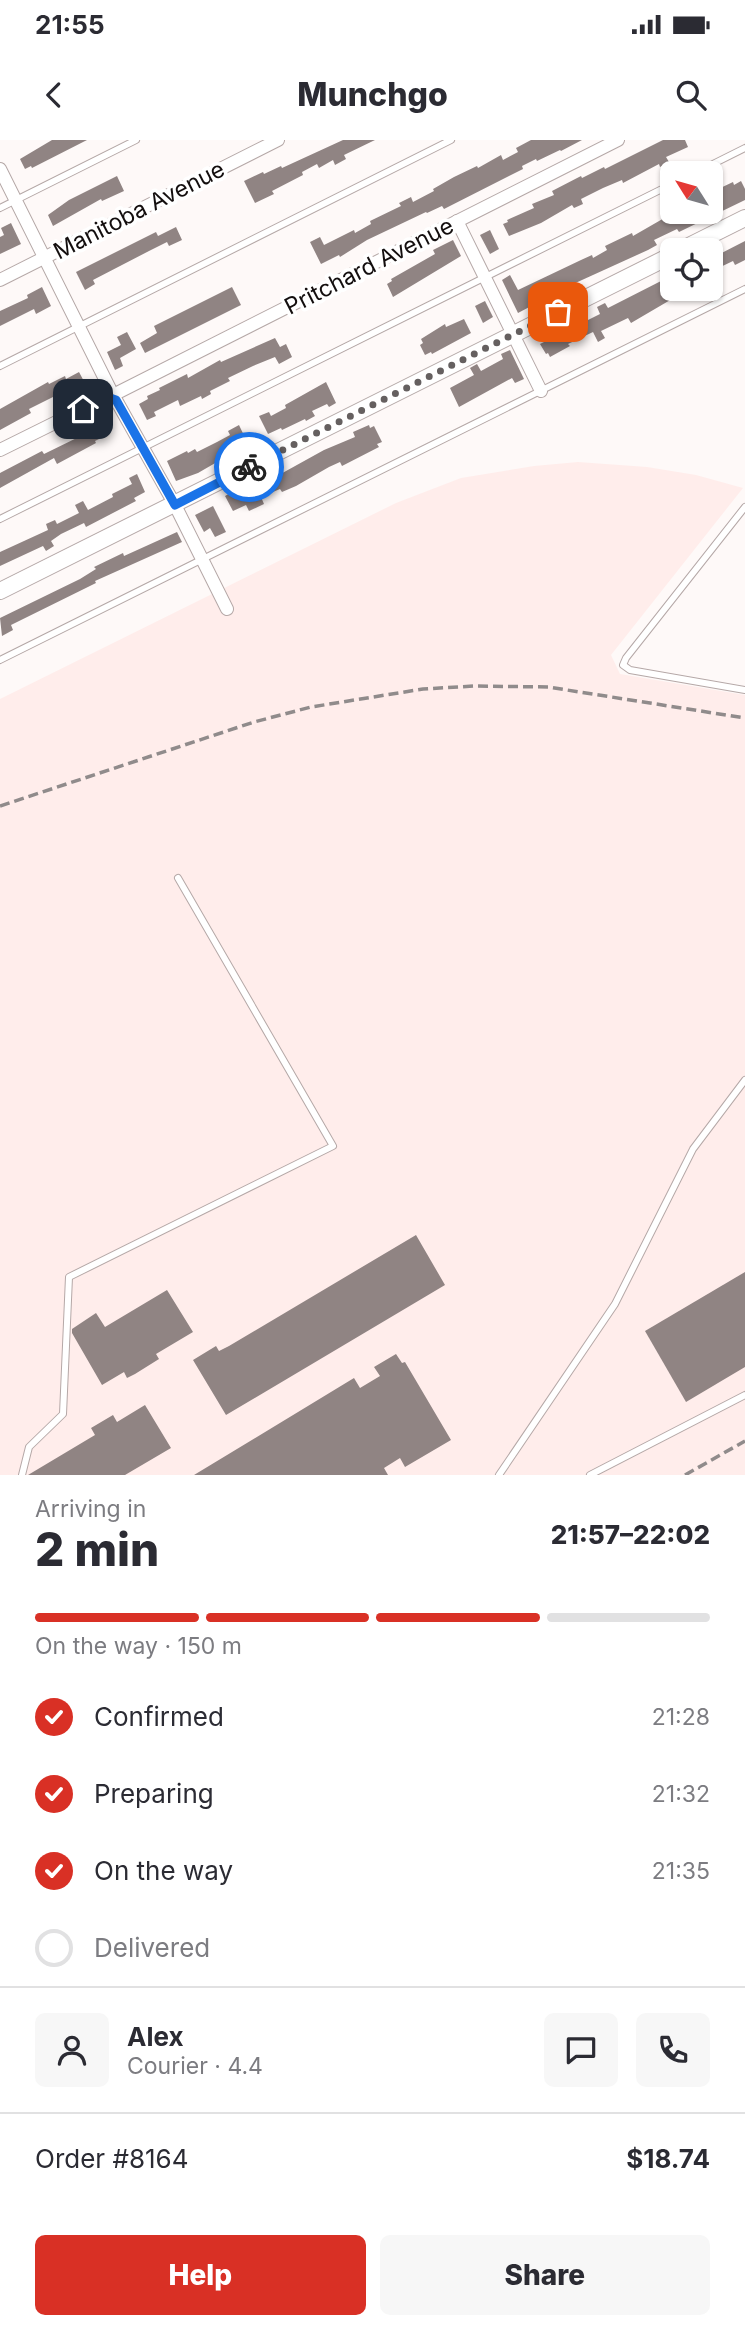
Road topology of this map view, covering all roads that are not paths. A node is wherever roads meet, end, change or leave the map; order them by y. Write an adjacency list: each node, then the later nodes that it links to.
1 (136, 140): 9 (lane)
2 (278, 140): 14 (street, Manitoba Avenue)
3 (451, 140): 19 (lane)
4 (618, 140): 12 (street, Pritchard Avenue)
5 (745, 148): 6 (lane)
6 (719, 161)
7 (0, 169): 9 (street)
8 (660, 190): 16 (lane)
9 (16, 200): 10 (lane); 14 (street)
10 (0, 208)
11 (745, 218): 13 (street)
12 (457, 221): 16 (street); 23 (street, Pritchard Avenue)
13 (705, 238)
14 (44, 258): 17 (street, Manitoba Avenue); 19 (street)
15 (660, 261): 20 (street)
16 (485, 277): 20 (street); 24 (lane)
17 (0, 280)
18 (745, 289): 22 (lane)
19 (80, 326): 21 (lane); 23 (street)
20 (513, 335): 22 (street); 26 (street)
21 (0, 366)
22 (541, 391): 29 (lane)
23 (113, 394): 24 (street); 25 (street, Pritchard Avenue)
24 (143, 447): 26 (street); 28 (lane)
25 (0, 450)
26 (175, 505): 29 (street); 30 (street)
27 (745, 507): 33 (lane)
28 (0, 519)
29 (202, 560): 31 (street); 32 (lane)
30 (0, 591)
31 (227, 608)
32 (0, 660)
33 (745, 690)
34 (178, 878): 37 (lane)
35 (745, 1080): 38 (lane)
36 (745, 1395): 39 (lane)
37 (22, 1475)
38 (499, 1475)
39 (590, 1475)

